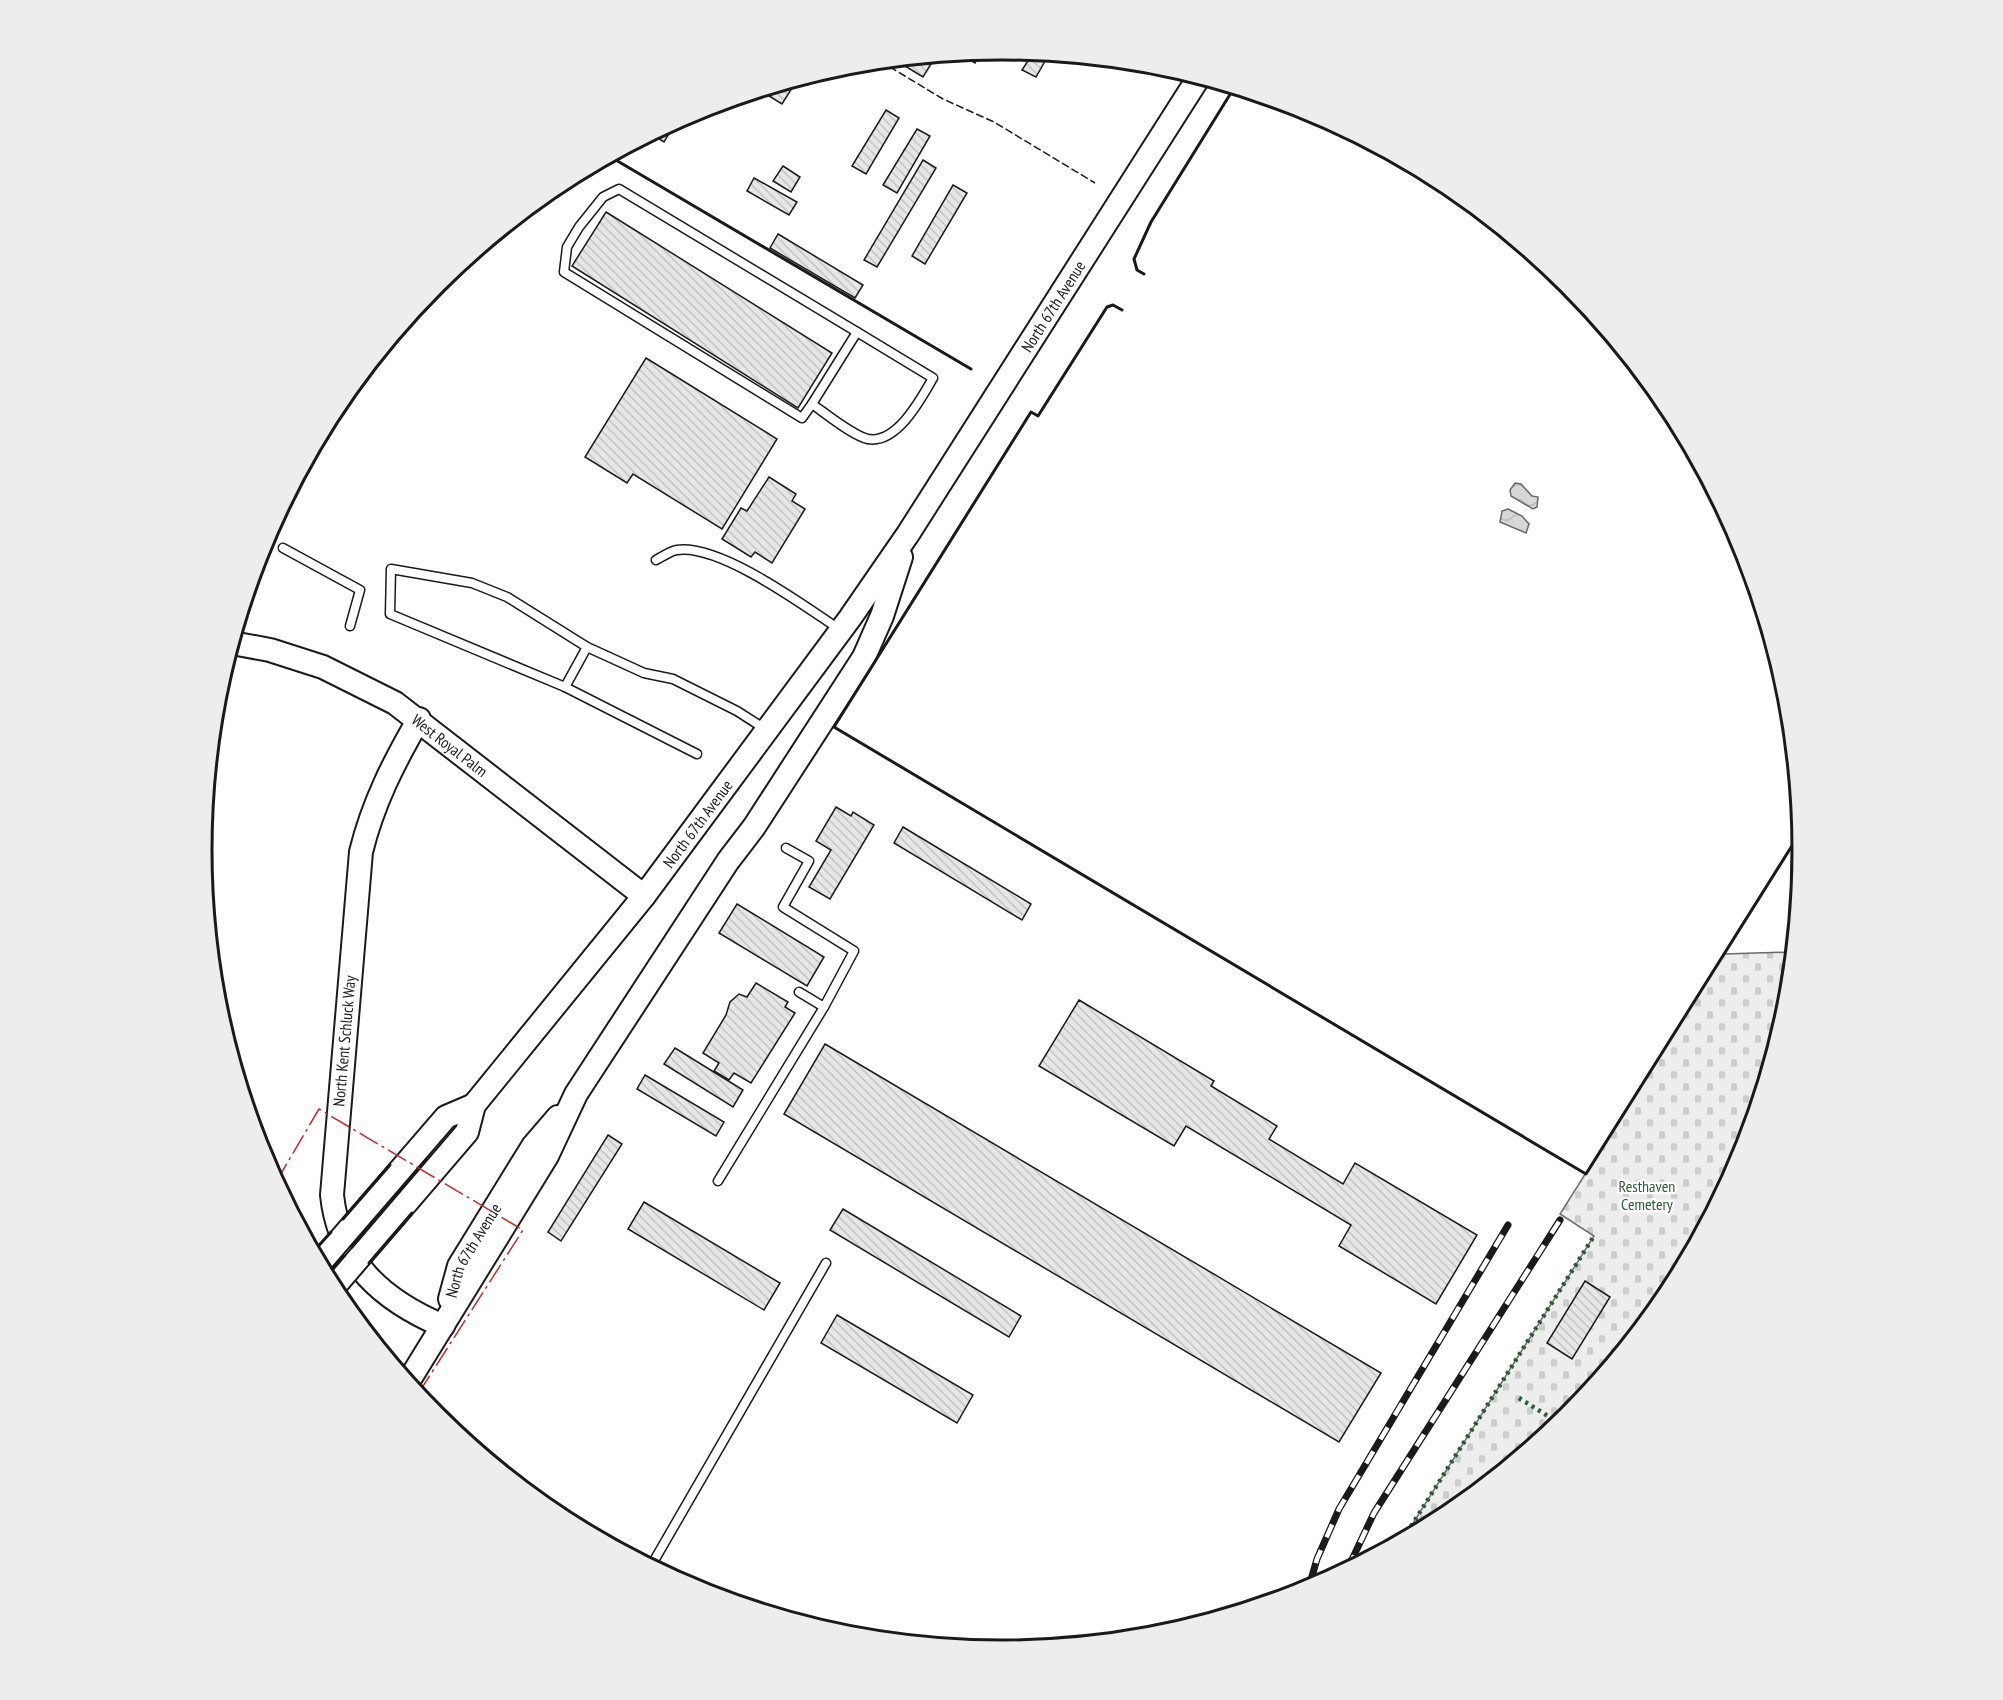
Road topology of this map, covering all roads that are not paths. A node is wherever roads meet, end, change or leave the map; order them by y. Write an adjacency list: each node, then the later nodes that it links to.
1 (1194, 84): 4 (main road, North 67th Avenue)
2 (856, 332): 3 (lane); 3 (lane); 3 (lane)
3 (812, 404)
4 (908, 534): 8 (main road, North 67th Avenue); 24 (main road, North 67th Avenue)
5 (283, 548): 7 (lane)
6 (656, 560): 8 (lane)
7 (350, 626)
8 (842, 631): 13 (main road, North 67th Avenue)
9 (239, 644): 12 (main road, West Royal Palm)
10 (587, 647): 11 (lane); 11 (lane); 13 (lane)
11 (566, 687): 14 (lane)
12 (419, 719): 16 (main road, West Royal Palm); 24 (main road, North Kent Schluck Way)
13 (768, 731): 16 (main road, North 67th Avenue)
14 (697, 754)
15 (786, 848): 18 (lane)
16 (644, 896): 19 (main road, North 67th Avenue)
17 (799, 992): 18 (lane)
18 (824, 1007): 20 (lane)
19 (474, 1105): 21 (main road, North 67th Avenue, bridge); 23 (main road, North 67th Avenue, bridge)
20 (717, 1180)
21 (325, 1257)
22 (826, 1263): 26 (lane)
23 (340, 1280)
24 (442, 1326): 25 (main road, North 67th Avenue)
25 (412, 1375)
26 (654, 1560)

